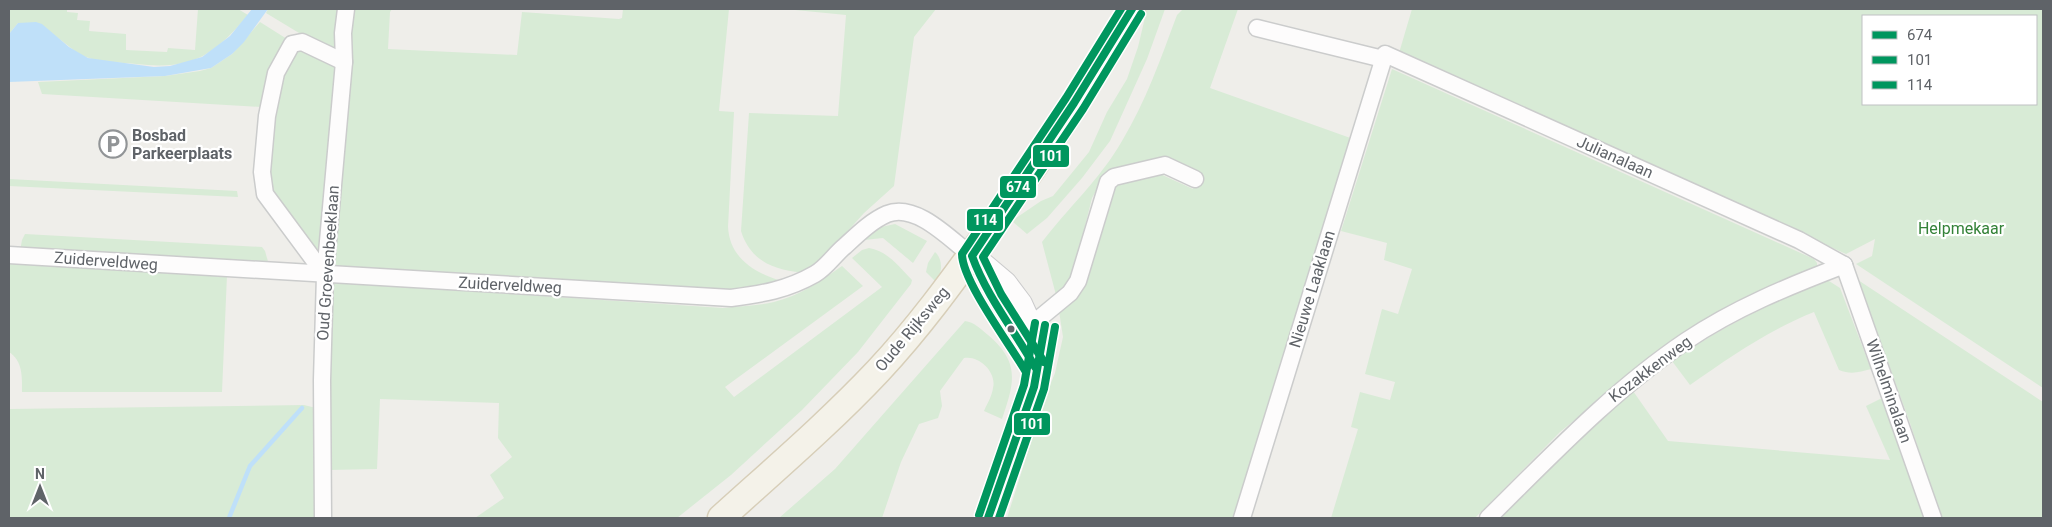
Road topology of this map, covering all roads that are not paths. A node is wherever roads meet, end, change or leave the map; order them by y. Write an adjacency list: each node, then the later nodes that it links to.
1 (346, 9): 5 (street, Oud Groevenbeeklaan)
2 (1132, 9): 8 (main road, Oude Rijksweg)
3 (1257, 28): 4 (street)
4 (1384, 56): 9 (street, Julianalaan); 15 (street, Nieuwe Laaklaan)
5 (344, 62): 10 (street, Oud Groevenbeeklaan); 10 (street)
6 (1194, 179): 11 (street)
7 (9, 255): 10 (street, Zuiderveldweg)
8 (972, 256): 10 (street, Zuiderveldweg); 11 (main road); 13 (main road, Oude Rijksweg)
9 (1844, 265): 16 (street, Kozakkenweg); 17 (street, Wilhelminalaan)
10 (325, 275): 12 (street, Oud Groevenbeeklaan)
11 (1030, 326): 14 (main road)
12 (323, 518)
13 (721, 518)
14 (988, 518)
15 (1242, 518)
16 (1488, 518)
17 (1933, 518)

